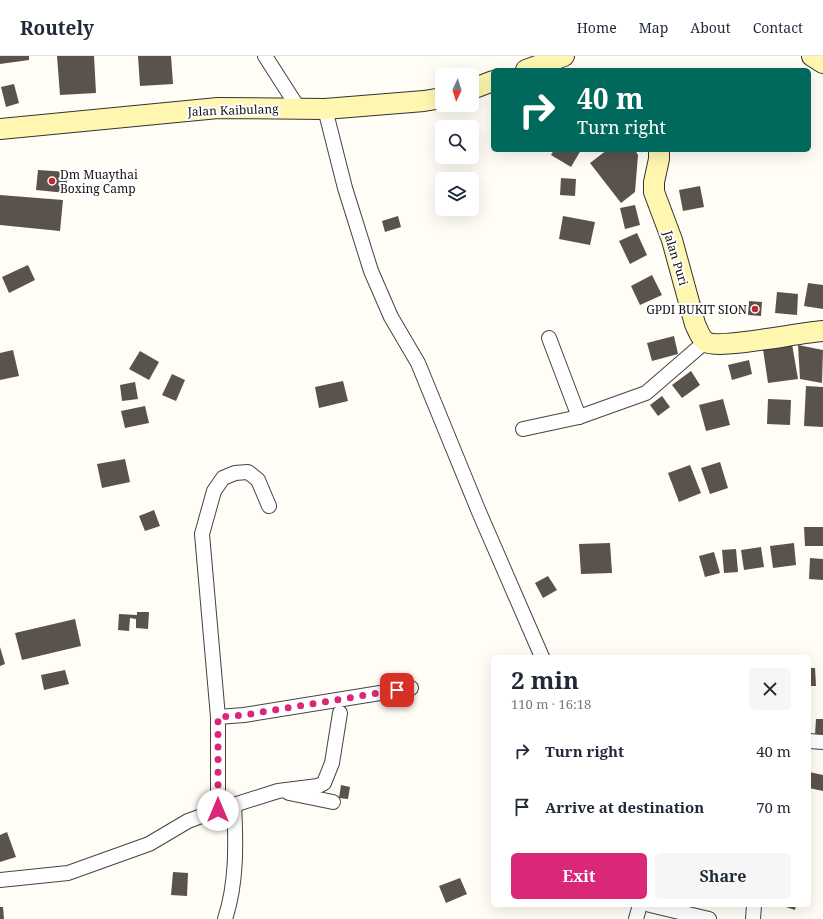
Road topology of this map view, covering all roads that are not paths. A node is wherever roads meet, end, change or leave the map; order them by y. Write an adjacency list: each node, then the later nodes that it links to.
1 (265, 56): 9 (street)
2 (812, 56): 4 (street)
3 (558, 63): 5 (street)
4 (823, 63)
5 (535, 68)
6 (491, 82): 7 (street)
7 (479, 86)
8 (435, 99): 10 (street, Jalan Kaibulang)
9 (299, 109): 10 (street, Jalan Kaibulang); 11 (street, Jalan Kaibulang)
10 (325, 109): 19 (street)
11 (0, 129)
12 (659, 152): 15 (street, Jalan Puri)
13 (823, 331): 15 (street)
14 (550, 338): 16 (street)
15 (705, 342): 16 (street)
16 (579, 417): 17 (street)
17 (523, 429)
18 (269, 506): 22 (street)
19 (541, 655)
20 (411, 688): 22 (street)
21 (340, 713): 25 (street)
22 (218, 717): 28 (street)
23 (811, 741): 24 (street)
24 (823, 742)
25 (278, 791): 26 (street); 27 (street)
26 (333, 802)
27 (234, 805): 28 (street); 33 (street)
28 (218, 810): 29 (street)
29 (0, 880)
30 (639, 907): 34 (street)
31 (658, 907): 35 (street)
32 (754, 907): 36 (street)
33 (225, 919)
34 (636, 919)
35 (709, 919)
36 (753, 919)

